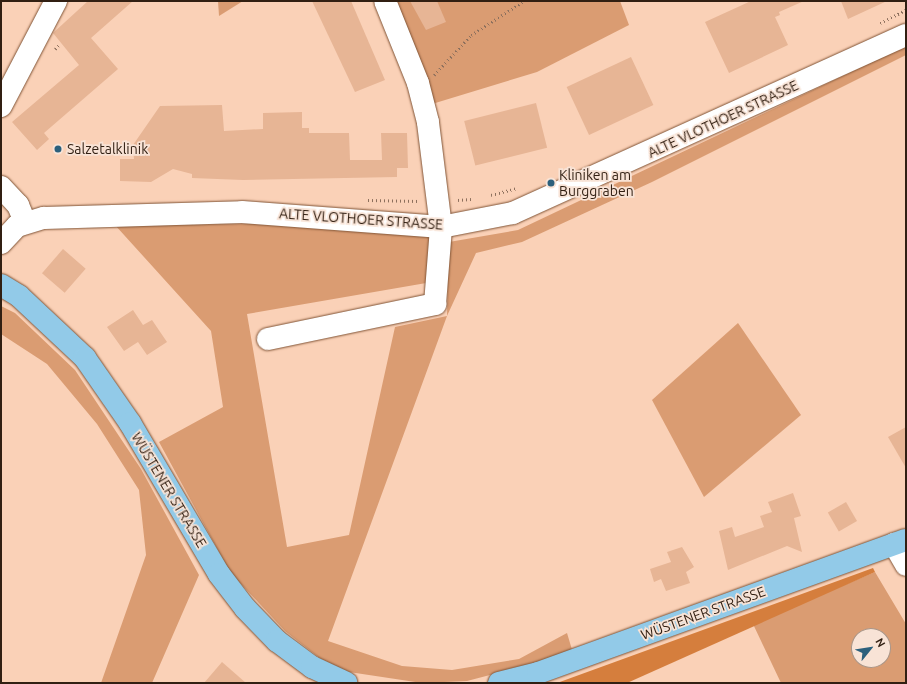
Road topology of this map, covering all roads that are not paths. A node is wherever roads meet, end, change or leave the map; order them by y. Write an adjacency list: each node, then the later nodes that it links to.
1 (56, 1): 4 (street)
2 (385, 1): 7 (street)
3 (906, 35): 7 (street, ALTE VLOTHOER STRASSE)
4 (1, 106)
5 (1, 187): 6 (street)
6 (26, 222): 7 (street, ALTE VLOTHOER STRASSE); 8 (street, ALTE VLOTHOER STRASSE)
7 (441, 226): 10 (street)
8 (1, 243)
9 (1, 286): 13 (main road, WÜSTENER STRASSE)
10 (268, 340)
11 (900, 542): 12 (street); 14 (main road, WÜSTENER STRASSE)
12 (906, 565)
13 (347, 683)
14 (499, 683)

